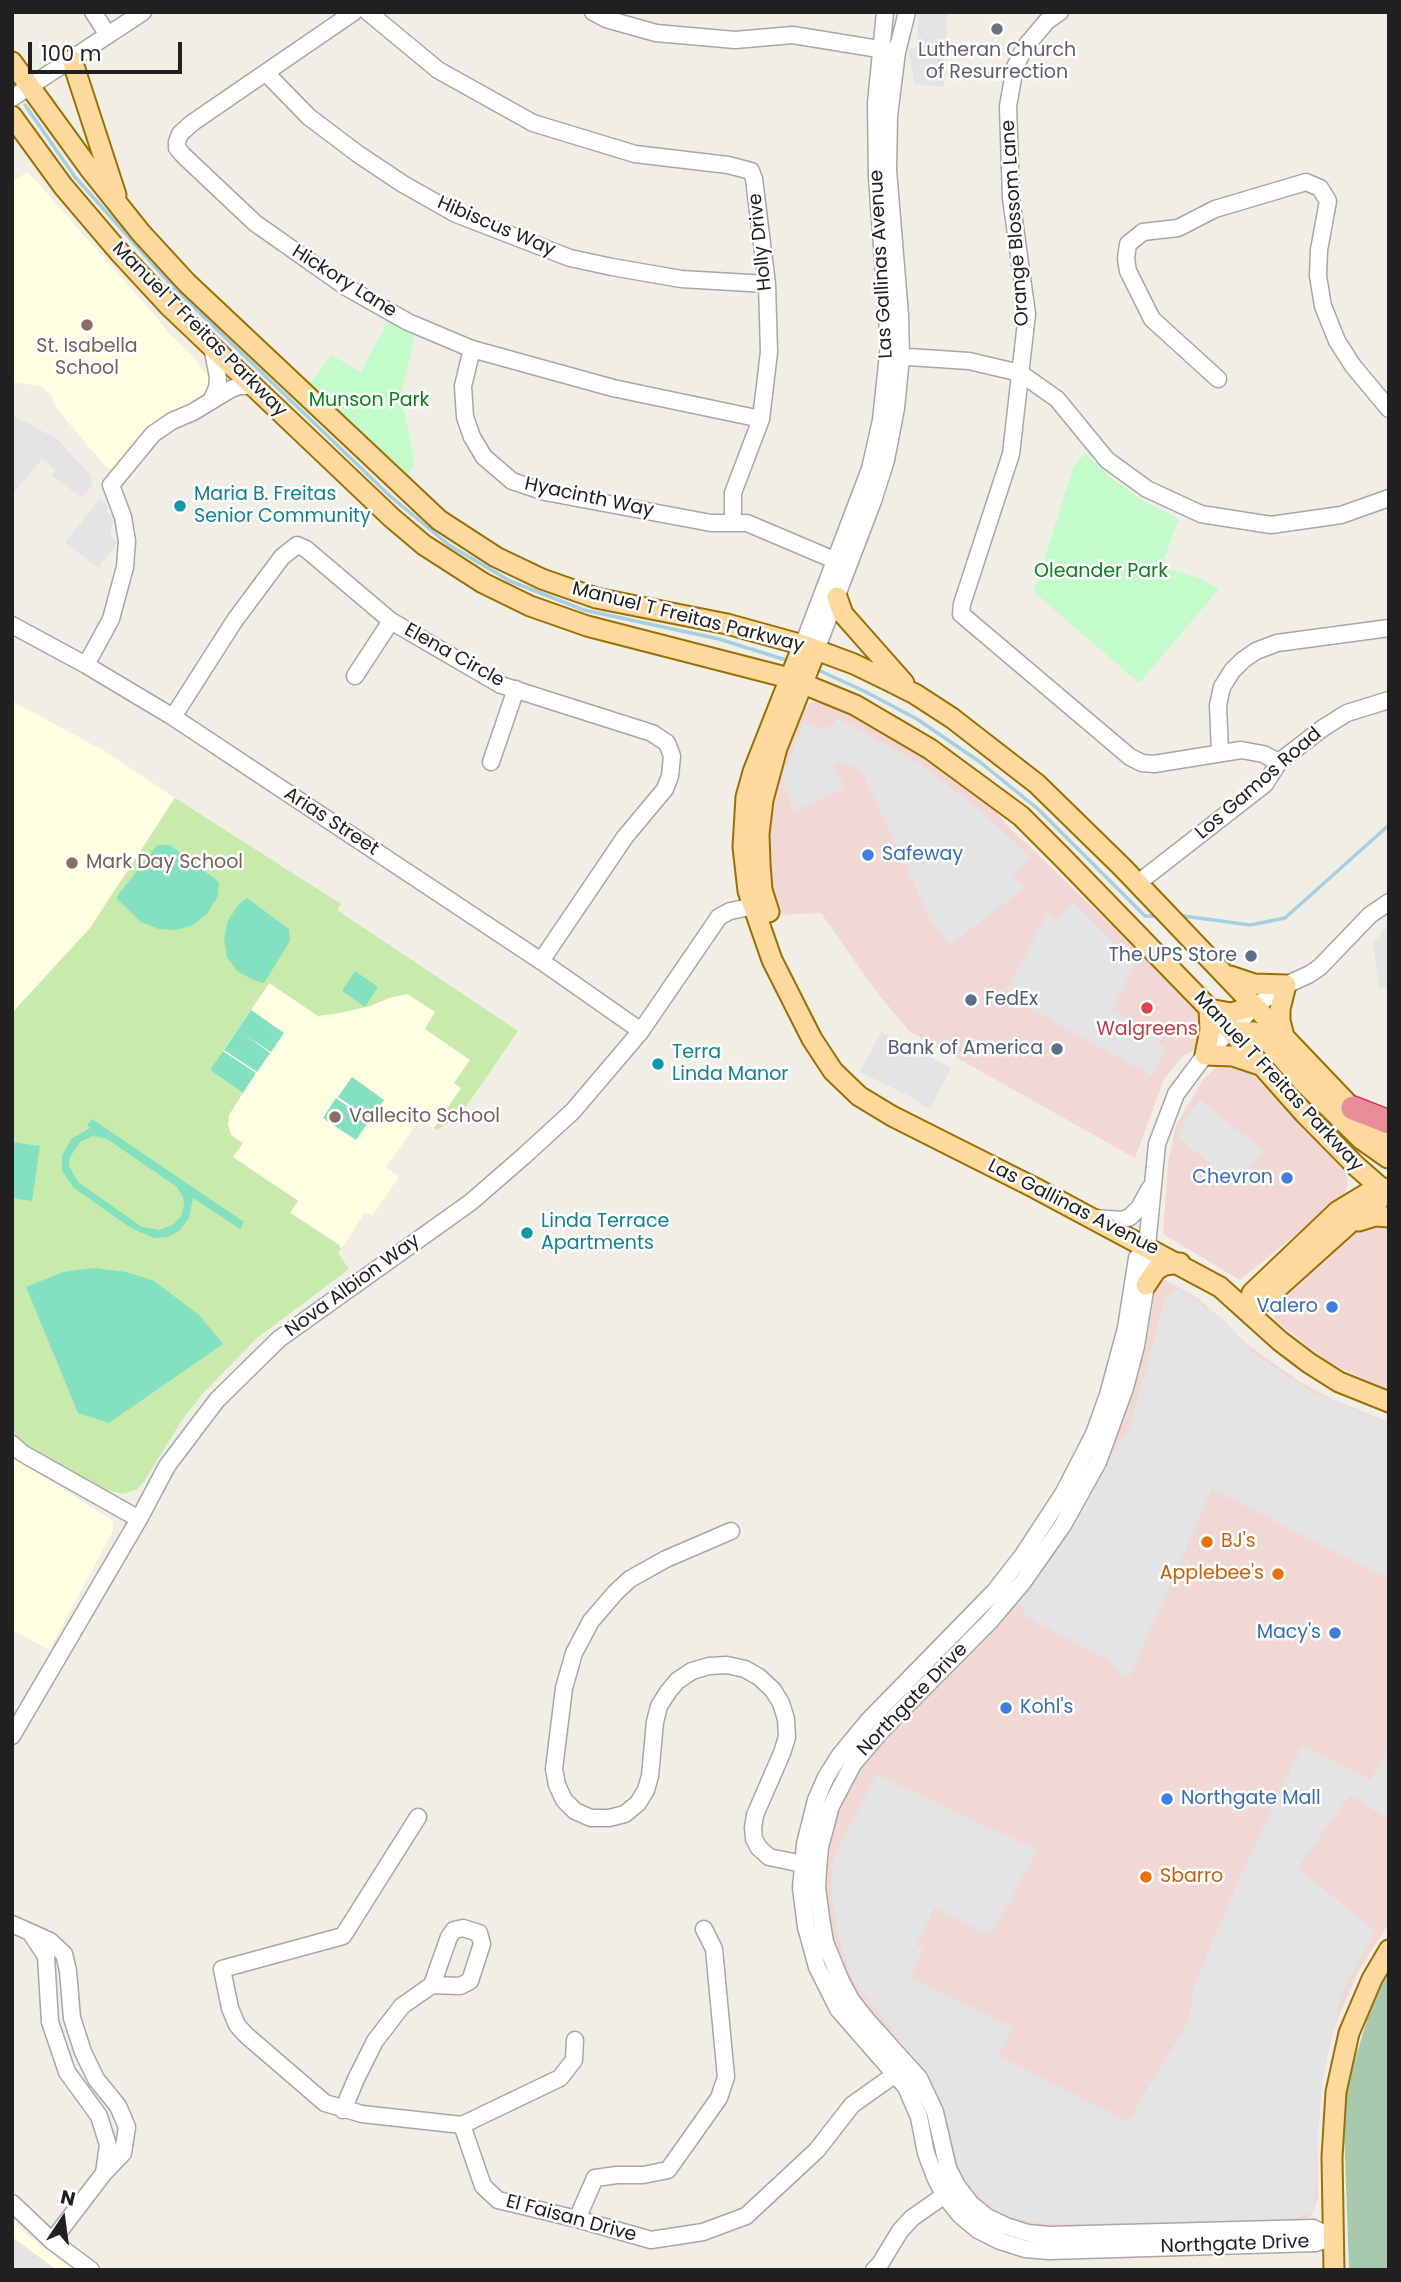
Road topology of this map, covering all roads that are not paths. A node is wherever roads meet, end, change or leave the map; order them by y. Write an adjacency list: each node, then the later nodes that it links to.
1 (93, 12): 9 (street)
2 (143, 12): 9 (street)
3 (354, 12): 13 (street, Hickory Lane)
4 (368, 12): 18 (street, Holly Drive)
5 (593, 12): 10 (street)
6 (885, 12): 10 (street, Las Gallinas Avenue)
7 (907, 12): 10 (street, Las Gallinas Avenue)
8 (1060, 12): 22 (street, Orange Blossom Lane)
9 (108, 35): 11 (street)
10 (889, 50): 21 (street, Las Gallinas Avenue)
11 (72, 60): 14 (street); 17 (main road)
12 (12, 62): 14 (main road, Manuel T Freitas Parkway)
13 (266, 73): 18 (street, Hibiscus Way); 20 (street, Hickory Lane)
14 (29, 87): 15 (street); 17 (main road, Manuel T Freitas Parkway)
15 (12, 98)
16 (12, 116): 19 (main road, Manuel T Freitas Parkway)
17 (120, 206): 35 (main road, Manuel T Freitas Parkway)
18 (766, 284): 27 (street, Holly Drive)
19 (212, 347): 24 (main road, Manuel T Freitas Parkway); 25 (street)
20 (472, 349): 27 (street, Hickory Lane); 29 (street, Hyacinth Way)
21 (895, 356): 22 (street); 30 (street, Las Gallinas Avenue)
22 (1020, 373): 28 (street); 42 (street, Orange Blossom Lane)
23 (1218, 379): 26 (street)
24 (253, 386): 25 (street); 35 (main road, Manuel T Freitas Parkway)
25 (211, 401): 36 (street)
26 (1389, 409)
27 (761, 419): 29 (street, Holly Drive)
28 (1389, 498)
29 (733, 522): 30 (street)
30 (843, 564): 31 (street, Las Gallinas Avenue); 35 (street, Las Gallinas Avenue)
31 (837, 597): 35 (street, Las Gallinas Avenue); 39 (main road)
32 (391, 621): 37 (street); 38 (street, Elena Circle); 41 (street, Elena Circle)
33 (12, 625): 36 (street, Arias Street)
34 (1389, 628): 42 (street)
35 (803, 664): 39 (main road, Manuel T Freitas Parkway); 47 (main road, Las Gallinas Avenue); 52 (main road, Manuel T Freitas Parkway)
36 (86, 665): 41 (street, Arias Street)
37 (355, 677)
38 (516, 689): 43 (street); 48 (street, Elena Circle)
39 (915, 694): 45 (main road, Manuel T Freitas Parkway)
40 (1389, 700): 44 (street, Los Gamos Road)
41 (173, 717): 48 (street, Arias Street)
42 (1220, 753): 44 (street, Orange Blossom Lane)
43 (491, 762)
44 (1279, 762): 45 (street, Los Gamos Road)
45 (1138, 883): 49 (main road, Manuel T Freitas Parkway)
46 (1389, 902): 50 (street, Northgate Drive)
47 (760, 905): 53 (street, Nova Albion Way); 67 (main road, Las Gallinas Avenue)
48 (541, 961): 53 (street, Arias Street)
49 (1225, 975): 50 (main road); 51 (main road, Manuel T Freitas Parkway)
50 (1286, 985): 51 (street, Northgate Drive); 55 (main road)
51 (1255, 1006): 52 (main road); 54 (street, Northgate Drive); 55 (main road, Manuel T Freitas Parkway)
52 (1209, 1009): 54 (main road, Manuel T Freitas Parkway); 56 (main road)
53 (641, 1031): 75 (street, Nova Albion Way)
54 (1231, 1031): 56 (street, Northgate Drive); 57 (main road, Manuel T Freitas Parkway); 62 (main road)
55 (1285, 1038): 58 (main road, Manuel T Freitas Parkway)
56 (1205, 1055): 57 (main road); 63 (street, Northgate Drive)
57 (1260, 1065): 61 (main road, Manuel T Freitas Parkway)
58 (1353, 1108): 59 (highway); 60 (main road, Manuel T Freitas Parkway)
59 (1389, 1122)
60 (1389, 1147)
61 (1343, 1153): 64 (main road, Manuel T Freitas Parkway); 65 (main road)
62 (1389, 1158)
63 (1153, 1183): 67 (street); 68 (street, Northgate Drive)
64 (1387, 1191): 65 (main road)
65 (1345, 1217): 66 (main road); 71 (main road)
66 (1389, 1217)
67 (1091, 1218): 68 (main road, Las Gallinas Avenue)
68 (1147, 1246): 69 (main road, Las Gallinas Avenue); 70 (street, Northgate Drive); 73 (street, Northgate Drive)
69 (1180, 1263): 70 (main road); 71 (main road, Las Gallinas Avenue)
70 (1146, 1285): 73 (street, Northgate Drive)
71 (1246, 1309): 72 (main road, Las Gallinas Avenue)
72 (1389, 1402)
73 (1100, 1438): 79 (street, Northgate Drive)
74 (12, 1444): 75 (street)
75 (139, 1519): 77 (street, Nova Albion Way)
76 (731, 1531): 79 (street)
77 (13, 1732)
78 (418, 1817): 88 (street)
79 (810, 1865): 87 (street, Northgate Drive)
80 (12, 1924): 82 (street)
81 (704, 1929): 93 (street)
82 (30, 1932): 90 (street); 90 (street)
83 (1389, 1935): 94 (main road)
84 (1389, 1950): 94 (main road)
85 (432, 1985): 88 (street)
86 (575, 2040): 89 (street)
87 (902, 2069): 91 (street, Northgate Drive); 93 (street, El Faisan Drive)
88 (343, 2110): 89 (street)
89 (462, 2125): 93 (street, El Faisan Drive)
90 (104, 2173): 95 (street)
91 (951, 2191): 94 (street, Northgate Drive); 96 (street)
92 (12, 2203): 95 (street)
93 (577, 2218)
94 (1333, 2238): 98 (main road)
95 (52, 2241): 97 (street)
96 (881, 2268)
97 (91, 2270)
98 (1334, 2270)

